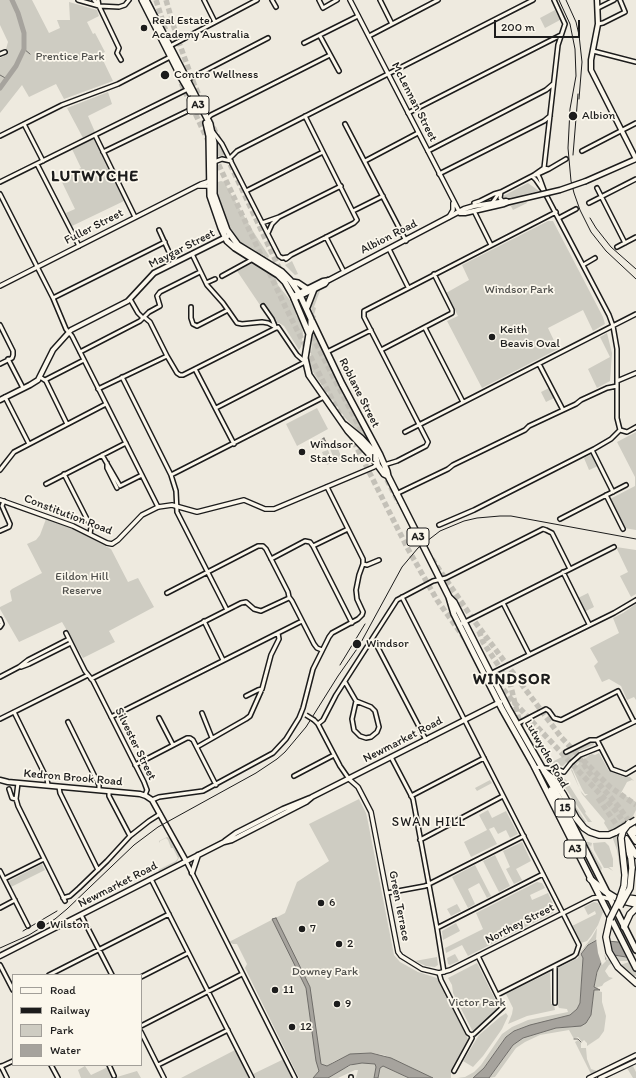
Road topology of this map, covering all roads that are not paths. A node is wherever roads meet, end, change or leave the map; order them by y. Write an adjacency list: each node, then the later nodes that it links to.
1 (78, 0): 21 (street)
2 (94, 0): 21 (street)
3 (98, 0): 21 (street)
4 (129, 0): 21 (street)
5 (142, 0): 40 (highway, A3)
6 (146, 0): 35 (highway, A3)
7 (204, 0): 25 (street)
8 (257, 0): 25 (street)
9 (272, 0): 22 (street)
10 (319, 0): 11 (street)
11 (337, 0)
12 (350, 0): 24 (street, McLennan Street)
13 (380, 0): 26 (street)
14 (438, 0): 20 (street)
15 (533, 0): 44 (street)
16 (554, 0): 28 (street)
17 (597, 0): 23 (main road)
18 (614, 0): 23 (street)
19 (620, 0): 27 (street)
20 (429, 2): 26 (street)
21 (99, 6): 41 (street)
22 (276, 7)
23 (598, 8): 27 (main road)
24 (358, 16): 29 (street); 30 (street, McLennan Street)
25 (215, 22): 35 (street)
26 (392, 24): 30 (street)
27 (598, 24): 36 (main road)
28 (562, 35): 32 (street); 33 (street)
29 (320, 36): 34 (street); 39 (street)
30 (369, 36): 44 (street, McLennan Street)
31 (268, 38): 45 (street)
32 (553, 39): 33 (street); 51 (street)
33 (558, 42): 46 (street)
34 (304, 44)
35 (170, 46): 40 (highway, A3)
36 (593, 50): 42 (street); 61 (main road)
37 (5, 52): 38 (street)
38 (0, 54)
39 (330, 55): 43 (street); 54 (street)
40 (173, 56): 45 (highway, A3); 47 (highway, A3); 58 (street)
41 (121, 60)
42 (636, 62)
43 (339, 71)
44 (388, 74): 51 (street, McLennan Street); 52 (street)
45 (187, 80): 54 (highway, A3)
46 (553, 84): 48 (street); 49 (street)
47 (188, 89): 50 (highway, A3); 63 (street)
48 (546, 90): 49 (street); 66 (street)
49 (552, 94): 53 (street)
50 (198, 106): 67 (street); 78 (highway, A3)
51 (408, 113): 62 (street, McLennan Street)
52 (305, 116): 69 (street); 70 (street)
53 (550, 116): 55 (street); 56 (street)
54 (208, 118): 60 (highway, A3)
55 (544, 121): 56 (street); 81 (street)
56 (550, 122): 79 (street)
57 (636, 123): 61 (street)
58 (24, 124): 64 (street); 74 (street)
59 (345, 124): 75 (street)
60 (212, 130): 68 (street); 76 (highway, A3)
61 (621, 130): 65 (street); 72 (main road)
62 (418, 133): 66 (street, McLennan Street); 75 (street)
63 (95, 135): 67 (street); 74 (street)
64 (0, 136)
65 (582, 150)
66 (428, 151): 81 (street, McLennan Street)
67 (103, 152): 106 (street)
68 (226, 152): 69 (street); 73 (street)
69 (236, 152): 73 (street)
70 (323, 152): 86 (street); 88 (street)
71 (566, 159): 80 (street)
72 (636, 159): 98 (main road, bridge)
73 (230, 160): 76 (street); 88 (street)
74 (43, 161): 77 (street)
75 (364, 161): 92 (street)
76 (214, 162): 78 (street); 85 (highway, A3)
77 (37, 164): 84 (street); 120 (street)
78 (209, 167): 85 (highway, A3)
79 (544, 168): 80 (street); 82 (street)
80 (549, 169): 82 (street)
81 (440, 174): 94 (street, McLennan Street)
82 (534, 176): 89 (street); 90 (street); 90 (street)
83 (636, 179): 93 (street)
84 (0, 182)
85 (211, 184): 106 (street, Fuller Street); 113 (highway, A3)
86 (341, 186): 102 (street); 107 (street)
87 (596, 188): 93 (street)
88 (246, 191): 110 (street)
89 (501, 192): 96 (street); 97 (street); 100 (street)
90 (545, 193): 104 (street)
91 (0, 194): 95 (street)
92 (382, 196): 102 (street); 116 (street)
93 (601, 197): 99 (street); 118 (street)
94 (453, 200): 105 (street, McLennan Street); 108 (street)
95 (2, 202): 130 (street)
96 (474, 202)
97 (503, 202): 98 (main road); 100 (main road)
98 (509, 202): 103 (main road)
99 (590, 203)
100 (491, 204): 105 (main road)
101 (576, 209): 109 (street)
102 (353, 210): 114 (street)
103 (474, 211): 105 (main road); 119 (street)
104 (556, 212): 109 (street); 119 (street)
105 (460, 213): 108 (main road, Albion Road)
106 (135, 217): 120 (street, Fuller Street)
107 (279, 217): 110 (street); 112 (street)
108 (449, 218): 116 (main road, Albion Road)
109 (559, 218): 129 (street)
110 (262, 223): 112 (street)
111 (159, 230): 117 (street)
112 (268, 233): 124 (street)
113 (228, 237): 123 (main road, Maygar Street); 126 (highway, A3); 137 (highway, A3)
114 (326, 237): 124 (street); 132 (street)
115 (636, 237): 118 (street)
116 (406, 240): 122 (main road, Albion Road)
117 (164, 242): 128 (street); 145 (street)
118 (625, 243): 121 (street)
119 (491, 245): 133 (street)
120 (79, 246): 130 (street, Fuller Street)
121 (617, 247)
122 (389, 249): 132 (main road, Albion Road); 140 (street)
123 (192, 254): 128 (main road, Maygar Street); 131 (street)
124 (290, 256): 127 (street)
125 (595, 258): 129 (street)
126 (253, 259): 134 (street); 144 (highway, A3)
127 (286, 259)
128 (174, 263): 146 (main road, Maygar Street)
129 (583, 265): 155 (street)
130 (37, 268): 139 (street, Fuller Street); 145 (street)
131 (200, 272): 138 (street); 152 (street)
132 (344, 272): 136 (main road, Albion Road)
133 (434, 274): 140 (street); 157 (street)
134 (222, 276)
135 (215, 279): 138 (street)
136 (328, 280): 141 (main road, Albion Road); 142 (main road, Albion Road)
137 (292, 282): 141 (highway); 143 (highway, A3)
138 (206, 283): 150 (street)
139 (0, 286)
140 (408, 287): 158 (street)
141 (307, 289): 143 (main road, Albion Road)
142 (314, 289): 143 (main road, Albion Road); 149 (highway)
143 (300, 294): 144 (main road, Albion Road); 149 (highway, A3)
144 (294, 297): 160 (highway, A3)
145 (53, 298): 159 (street)
146 (130, 299): 152 (street); 159 (main road, Maygar Street)
147 (263, 306): 156 (street)
148 (191, 307): 150 (street)
149 (307, 307): 153 (highway, A3)
150 (228, 310): 156 (street)
151 (636, 314): 155 (street)
152 (144, 317): 164 (street); 166 (street)
153 (311, 319): 160 (highway, A3); 165 (highway, Roblane Street / A3)
154 (0, 325): 167 (street)
155 (613, 326): 171 (street); 177 (street)
156 (276, 327): 169 (street); 172 (street)
157 (424, 328): 163 (street); 184 (street)
158 (371, 330): 163 (street); 165 (street)
159 (71, 331): 161 (main road, Maygar Street); 162 (street)
160 (309, 334): 169 (highway, A3)
161 (65, 336): 162 (street); 174 (main road, Maygar Street)
162 (73, 340): 164 (street)
163 (381, 350): 190 (street)
164 (80, 352): 168 (street)
165 (327, 352): 200 (highway, Roblane Street / A3)
166 (167, 356): 172 (street); 175 (street)
167 (8, 359): 170 (street); 179 (street)
168 (84, 360): 176 (street); 180 (street)
169 (305, 362): 182 (highway, Lutwyche Road / A3); 186 (street)
170 (0, 364)
171 (539, 364): 184 (street); 187 (street)
172 (196, 368): 186 (street)
173 (636, 373): 177 (street)
174 (40, 377): 176 (street); 179 (main road)
175 (122, 377): 180 (street); 208 (street)
176 (45, 380): 188 (street)
177 (617, 381): 178 (street)
178 (617, 386): 187 (street); 192 (street)
179 (23, 388): 181 (main road)
180 (98, 389): 185 (street)
181 (5, 397): 183 (main road); 195 (street)
182 (324, 397): 189 (highway, Lutwyche Road / A3); 196 (street)
183 (0, 400)
184 (463, 402): 190 (street)
185 (106, 404): 188 (street); 194 (street)
186 (216, 408): 196 (street)
187 (562, 410): 214 (street)
188 (68, 424): 195 (street)
189 (344, 424): 198 (highway, Lutwyche Road / A3); 202 (highway, Lutwyche Road / A3)
190 (420, 425): 193 (street); 201 (street)
191 (636, 428): 192 (street)
192 (620, 430): 197 (street)
193 (405, 432)
194 (126, 443): 199 (street); 207 (street)
195 (29, 444): 204 (street)
196 (234, 444): 208 (street)
197 (592, 450): 213 (street); 220 (street)
198 (376, 453): 200 (highway, Lutwyche Road / A3); 202 (street)
199 (102, 455): 206 (street); 207 (street)
200 (381, 459): 203 (highway, Roblane Street / A3)
201 (393, 463): 203 (street); 205 (street)
202 (378, 464): 209 (highway, Lutwyche Road / A3); 212 (street, Constitution Road)
203 (384, 465): 205 (highway, Roblane Street / A3)
204 (0, 470)
205 (387, 470): 209 (highway, Roblane Street / A3)
206 (64, 474): 210 (street); 224 (street)
207 (142, 475): 217 (street)
208 (171, 476): 218 (street)
209 (388, 476): 214 (highway, Lutwyche Road / A3)
210 (46, 484)
211 (626, 485): 213 (street)
212 (327, 487): 218 (street, Constitution Road); 221 (street)
213 (614, 492): 215 (street)
214 (396, 494): 233 (highway, Lutwyche Road / A3)
215 (606, 496): 219 (street); 222 (street)
216 (2, 500): 223 (street); 224 (street, Constitution Road)
217 (158, 507): 218 (street, Constitution Road); 224 (street, Constitution Road)
218 (177, 507): 231 (street)
219 (560, 519)
220 (439, 525)
221 (348, 529): 225 (street); 229 (street)
222 (623, 529)
223 (0, 531)
224 (90, 534)
225 (313, 546): 227 (street); 243 (street)
226 (614, 547): 230 (street)
227 (271, 558): 231 (street); 235 (street)
228 (379, 560): 229 (street)
229 (363, 564): 243 (street)
230 (570, 568): 232 (street); 233 (street)
231 (207, 572): 234 (street); 239 (street)
232 (563, 572): 238 (street); 245 (street)
233 (440, 579): 236 (street); 244 (highway, Lutwyche Road / A3)
234 (167, 593)
235 (289, 598): 239 (street); 242 (street)
236 (402, 598): 250 (street); 271 (street)
237 (636, 600): 245 (street)
238 (503, 603): 244 (street); 253 (street)
239 (227, 610): 241 (street)
240 (0, 619): 246 (street)
241 (204, 621): 254 (street); 259 (street)
242 (302, 621): 248 (street); 252 (street)
243 (352, 623): 252 (street)
244 (462, 624): 256 (highway, Lutwyche Road / A3); 264 (highway, Lutwyche Road / A3)
245 (589, 624): 253 (street)
246 (0, 627)
247 (66, 633): 249 (street, Silvester Street)
248 (278, 633): 254 (street); 261 (street)
249 (69, 639): 251 (street, Silvester Street); 255 (street)
250 (372, 640): 260 (street); 277 (street)
251 (71, 643): 255 (street); 257 (street, Silvester Street)
252 (322, 650): 266 (street)
253 (529, 654): 256 (street)
254 (223, 660): 268 (street)
255 (19, 667): 258 (street)
256 (490, 674): 264 (highway, Lutwyche Road / A3)
257 (88, 675): 259 (street, Silvester Street); 265 (street)
258 (0, 677)
259 (91, 679): 268 (street, Silvester Street)
260 (345, 682): 263 (street); 274 (street)
261 (262, 689): 262 (street); 276 (street)
262 (246, 696)
263 (356, 701): 263 (street)
264 (501, 701): 271 (main road, Newmarket Road); 275 (highway, Lutwyche Road / A3); 287 (highway, Lutwyche Road / A3)
265 (14, 712): 270 (street); 295 (street)
266 (301, 712): 274 (street, bridge); 294 (street)
267 (202, 713): 276 (street)
268 (111, 717): 286 (street, Silvester Street)
269 (159, 718): 279 (street)
270 (0, 719)
271 (464, 720): 277 (main road, Newmarket Road); 285 (street)
272 (635, 721): 275 (street); 278 (street)
273 (68, 722): 298 (street)
274 (318, 724): 283 (street)
275 (517, 724): 289 (highway, Lutwyche Road / A3)
276 (212, 738): 281 (street)
277 (426, 740): 284 (main road, Newmarket Road)
278 (597, 740): 280 (street); 282 (street)
279 (173, 745): 281 (street); 286 (street)
280 (600, 747): 288 (street); 289 (street)
281 (196, 748): 294 (street)
282 (566, 752)
283 (334, 755): 290 (street); 291 (street)
284 (391, 757): 291 (main road, Newmarket Road); 302 (street)
285 (484, 758): 302 (street); 303 (street)
286 (135, 765): 301 (street, Silvester Street)
287 (534, 768): 289 (street); 325 (highway, Lutwyche Road / A3)
288 (636, 768)
289 (543, 770): 308 (highway, bridge); 314 (highway, Lutwyche Road / 15)
290 (294, 776)
291 (349, 778): 315 (main road, Newmarket Road); 328 (street, Green Terrace)
292 (0, 780): 293 (main road, Kedron Brook Road)
293 (18, 783): 295 (main road, Kedron Brook Road); 304 (street)
294 (216, 785): 305 (street)
295 (48, 786): 296 (main road, Kedron Brook Road)
296 (59, 787): 298 (main road, Kedron Brook Road); 319 (street)
297 (9, 789): 304 (street)
298 (99, 790): 300 (main road, Kedron Brook Road)
299 (551, 790): 314 (highway)
300 (109, 791): 301 (main road, Kedron Brook Road); 309 (street)
301 (145, 795): 305 (main road, Silvester Street)
302 (411, 796): 311 (street)
303 (503, 796): 310 (street); 311 (street)
304 (16, 800): 317 (street)
305 (152, 800): 306 (main road, Silvester Street)
306 (160, 814): 309 (street); 318 (main road, Silvester Street)
307 (636, 820): 308 (highway, bridge)
308 (632, 828): 313 (highway); 340 (highway, bridge)
309 (130, 836): 319 (street)
310 (524, 836): 322 (street); 326 (street)
311 (420, 840): 326 (street)
312 (626, 841): 316 (highway)
313 (636, 841)
314 (583, 846): 327 (highway, Lutwyche Road / 15)
315 (198, 856): 318 (main road, Newmarket Road); 321 (main road)
316 (633, 857): 340 (highway, bridge)
317 (44, 859): 319 (street); 323 (street)
318 (186, 861): 321 (street); 324 (main road, Newmarket Road)
319 (98, 870)
320 (0, 871): 323 (street)
321 (192, 874): 355 (street)
322 (543, 874): 337 (street); 343 (street)
323 (4, 879): 333 (street)
324 (151, 879): 338 (street); 339 (main road, Newmarket Road)
325 (590, 879): 327 (highway); 329 (highway, Lutwyche Road)
326 (428, 884): 328 (street); 343 (street)
327 (606, 892): 330 (highway); 331 (highway, Lutwyche Road / 15)
328 (387, 893): 352 (street, Green Terrace)
329 (600, 897): 331 (street); 337 (street, Northey Street); 351 (highway, Lutwyche Road)
330 (616, 897): 332 (highway); 334 (highway)
331 (610, 899): 342 (highway, Lutwyche Road / 15)
332 (636, 899)
333 (15, 900): 335 (street); 341 (street)
334 (636, 904)
335 (0, 908)
336 (636, 908): 342 (highway)
337 (563, 913): 348 (street, Northey Street); 350 (street)
338 (169, 914): 344 (street); 346 (street)
339 (81, 915): 344 (street); 347 (main road, Newmarket Road)
340 (610, 919): 357 (highway)
341 (28, 926)
342 (624, 926): 345 (highway, Lutwyche Road / 15)
343 (437, 928): 352 (street)
344 (99, 950): 353 (street); 354 (street)
345 (636, 950)
346 (188, 953): 356 (street); 359 (street)
347 (0, 956)
348 (478, 956): 352 (street, Northey Street); 360 (street)
349 (0, 965): 358 (street)
350 (555, 966): 360 (street); 361 (street)
351 (636, 968)
352 (442, 973): 365 (street)
353 (51, 974)
354 (111, 974)
355 (242, 974): 359 (street); 379 (street)
356 (142, 976)
357 (636, 983)
358 (12, 988)
359 (208, 992): 362 (street); 363 (street)
360 (497, 995): 365 (street)
361 (555, 1003)
362 (142, 1025)
363 (228, 1030): 369 (street); 378 (street)
364 (142, 1034): 369 (street)
365 (471, 1035): 373 (street)
366 (636, 1055): 380 (street)
367 (636, 1060): 381 (street)
368 (12, 1062): 372 (street)
369 (158, 1065): 377 (street)
370 (52, 1066): 376 (street)
371 (109, 1066): 374 (street)
372 (1, 1067): 375 (street)
373 (454, 1071)
374 (114, 1076)
375 (7, 1078)
376 (58, 1078)
377 (164, 1078)
378 (252, 1078)
379 (295, 1078)
380 (589, 1078)
381 (600, 1078)

